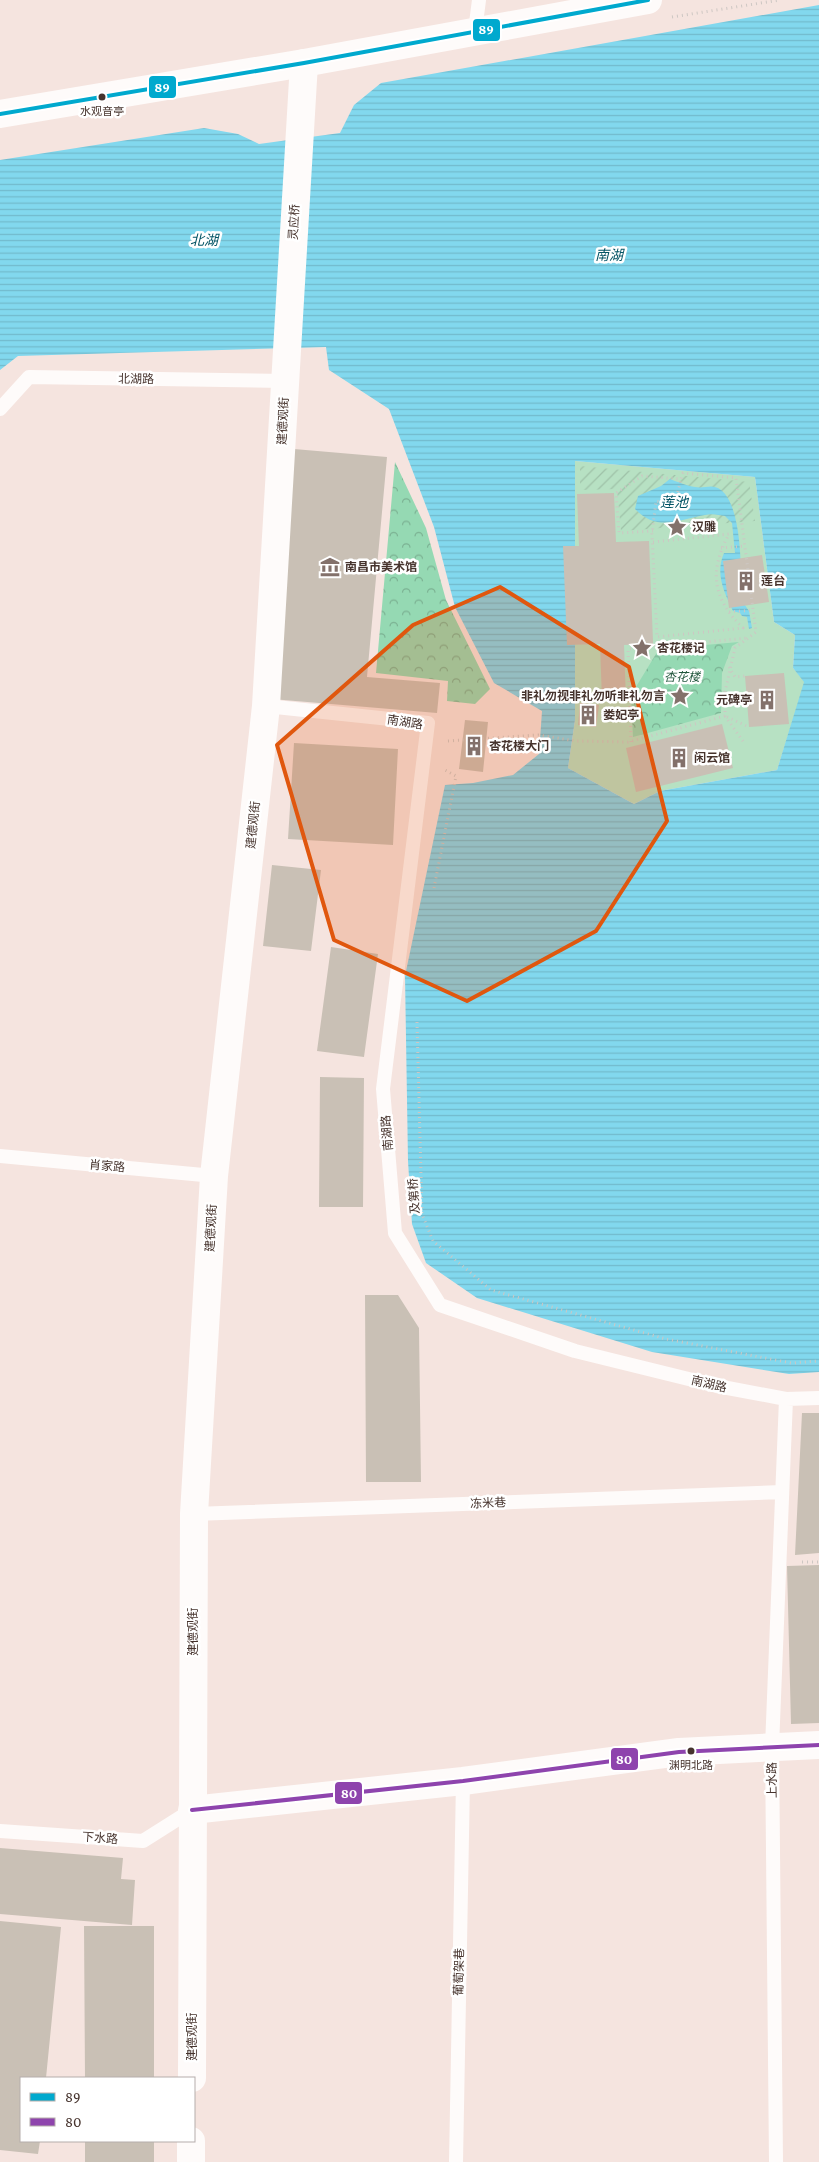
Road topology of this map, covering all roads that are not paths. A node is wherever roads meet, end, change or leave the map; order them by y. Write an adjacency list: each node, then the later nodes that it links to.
1 (479, 0): 3 (lane)
2 (648, 0): 3 (street)
3 (475, 30): 4 (street)
4 (304, 63): 5 (street); 6 (street, 灵应桥)
5 (0, 114)
6 (285, 381): 7 (lane, 北湖路); 8 (street, 建德观街)
7 (0, 409)
8 (266, 706): 10 (street, 建德观街); 12 (lane, 南湖路)
9 (0, 1156): 10 (lane, 肖家路)
10 (214, 1176): 14 (street, 建德观街)
11 (819, 1398): 12 (lane, 南湖路)
12 (786, 1399): 13 (lane, 上水路)
13 (782, 1492): 14 (lane, 冻米巷); 16 (lane, 上水路)
14 (194, 1514): 18 (street, 建德观街)
15 (819, 1745): 16 (street)
16 (772, 1747): 17 (street); 24 (lane, 上水路)
17 (463, 1781): 18 (street); 23 (lane, 葡萄架巷)
18 (192, 1810): 19 (lane, 下水路); 20 (street, 建德观街)
19 (0, 1831)
20 (192, 2077)
21 (191, 2142): 22 (street)
22 (191, 2162)
23 (456, 2162)
24 (776, 2162)

